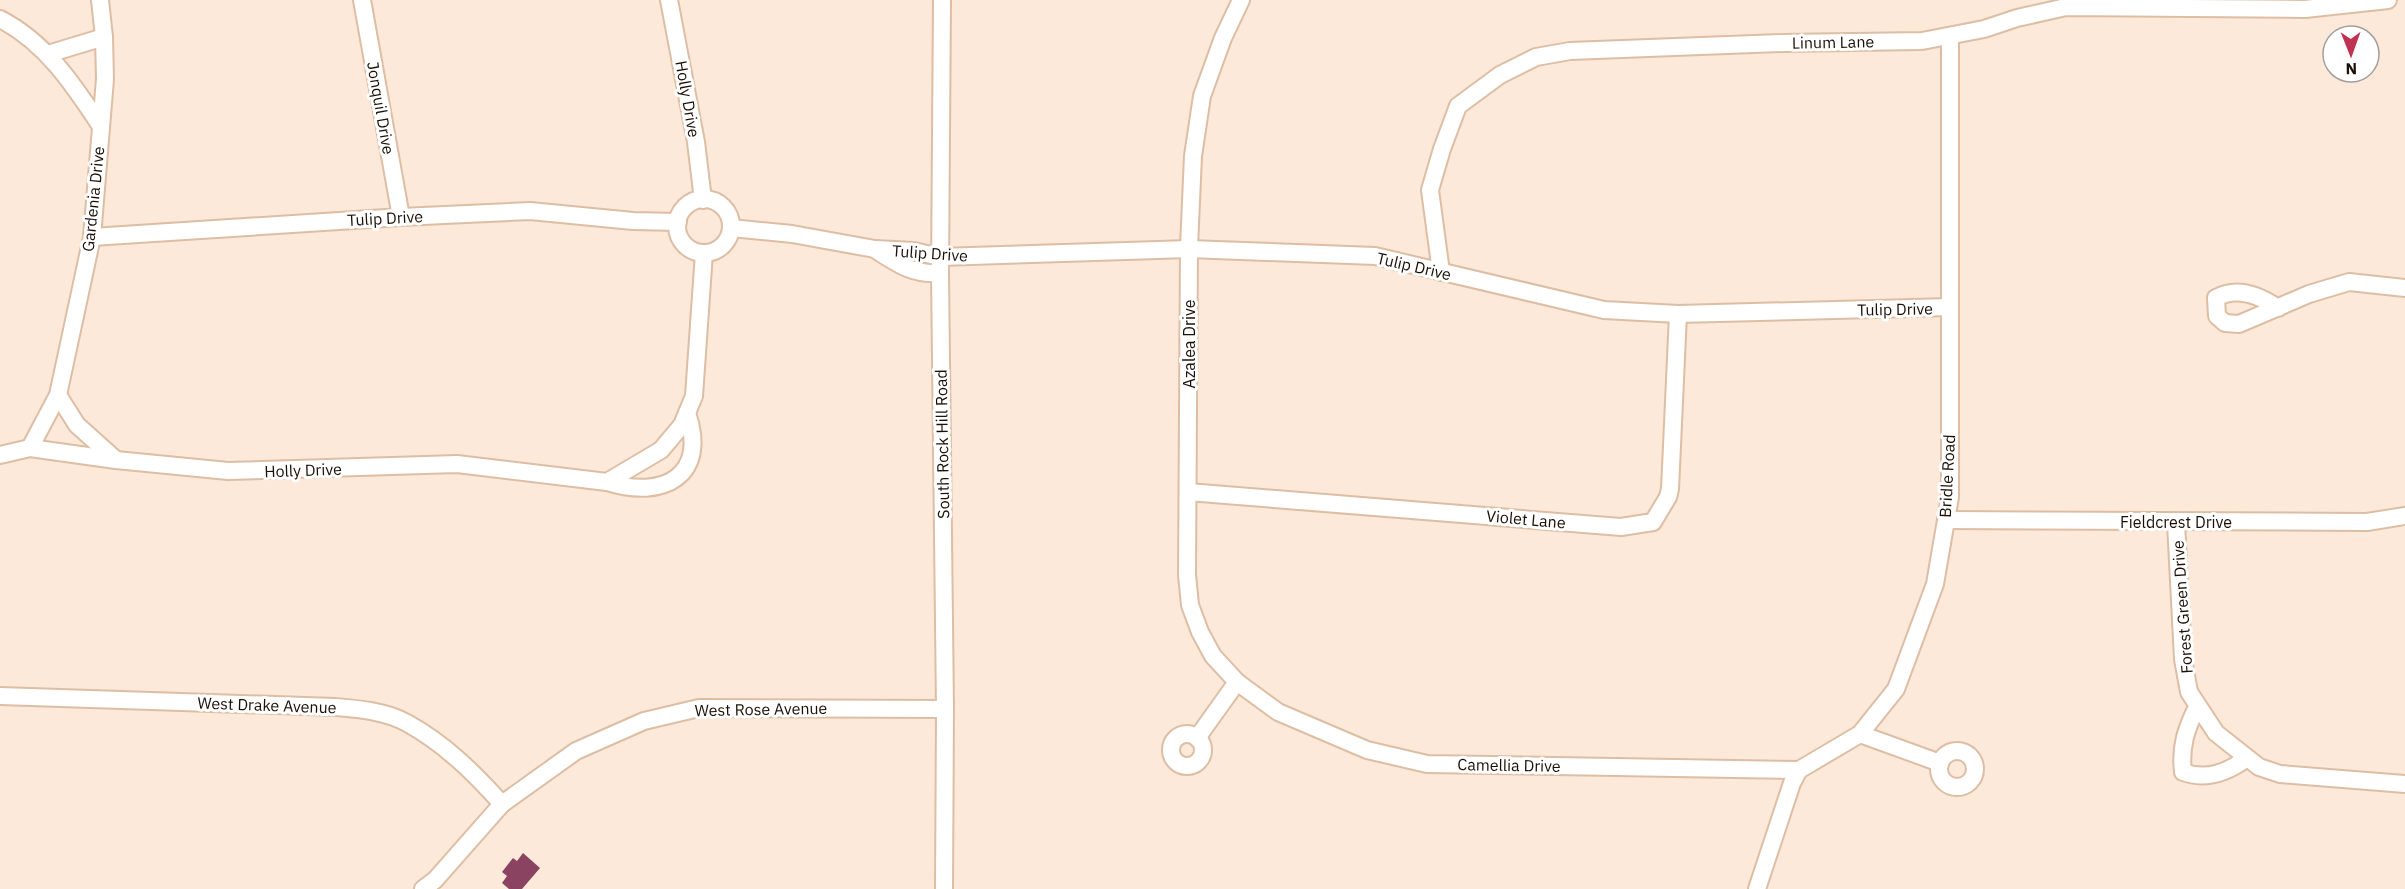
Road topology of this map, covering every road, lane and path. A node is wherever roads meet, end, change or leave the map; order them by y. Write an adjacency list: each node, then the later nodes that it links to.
1 (100, 0): 9 (street, Gardenia Drive)
2 (362, 0): 14 (street, Jonquil Drive)
3 (669, 0): 13 (street, Holly Drive)
4 (942, 0): 20 (street, South Rock Hill Road)
5 (1241, 0): 18 (street, Azalea Drive)
6 (2388, 0): 7 (street, Linum Lane)
7 (2354, 2): 10 (street, Linum Lane)
8 (0, 19): 11 (street)
9 (104, 37): 11 (street); 12 (street, Gardenia Drive)
10 (1950, 37): 21 (street, Linum Lane); 23 (street, Bridle Road)
11 (48, 54): 12 (street)
12 (99, 125): 17 (street, Gardenia Drive)
13 (703, 200): 15 (street); 16 (street)
14 (401, 217): 15 (street, Tulip Drive); 17 (street, Tulip Drive)
15 (678, 222): 19 (street)
16 (731, 228): 19 (street); 20 (street, Tulip Drive)
17 (92, 237): 26 (street, Gardenia Drive)
18 (1189, 249): 20 (street, Tulip Drive); 21 (street, Tulip Drive); 32 (street, Azalea Drive)
19 (704, 253): 27 (street, Holly Drive)
20 (940, 265): 39 (street, South Rock Hill Road)
21 (1441, 272): 25 (street, Tulip Drive)
22 (2405, 288): 24 (street)
23 (1950, 307): 25 (street, Tulip Drive); 34 (street, Bridle Road)
24 (2278, 308)
25 (1678, 314): 32 (street, Violet Lane)
26 (58, 395): 28 (street, Gardenia Drive); 30 (street)
27 (687, 413): 31 (street, Holly Drive); 31 (street, Holly Drive)
28 (30, 448): 29 (street, Holly Drive); 30 (street, Holly Drive)
29 (0, 455)
30 (116, 460): 31 (street, Holly Drive)
31 (607, 482)
32 (1188, 492): 36 (street, Azalea Drive)
33 (2405, 516): 35 (street, Fieldcrest Drive)
34 (1946, 520): 35 (street, Fieldcrest Drive); 40 (street, Bridle Road)
35 (2176, 523): 38 (street, Forest Green Drive)
36 (1237, 682): 41 (street); 44 (street, Camellia Drive)
37 (0, 696): 46 (street, West Drake Avenue)
38 (2198, 707): 42 (street, Forest Green Drive); 42 (street)
39 (945, 709): 46 (street, West Rose Avenue); 48 (street, South Rock Hill Road)
40 (1860, 734): 43 (street); 44 (street, Bridle Road)
41 (1197, 738)
42 (2247, 758): 45 (street, Forest Green Drive)
43 (1940, 763)
44 (1799, 770): 49 (street)
45 (2405, 784)
46 (502, 804): 47 (street, West Rose Avenue)
47 (423, 889)
48 (944, 889)
49 (1757, 889)

